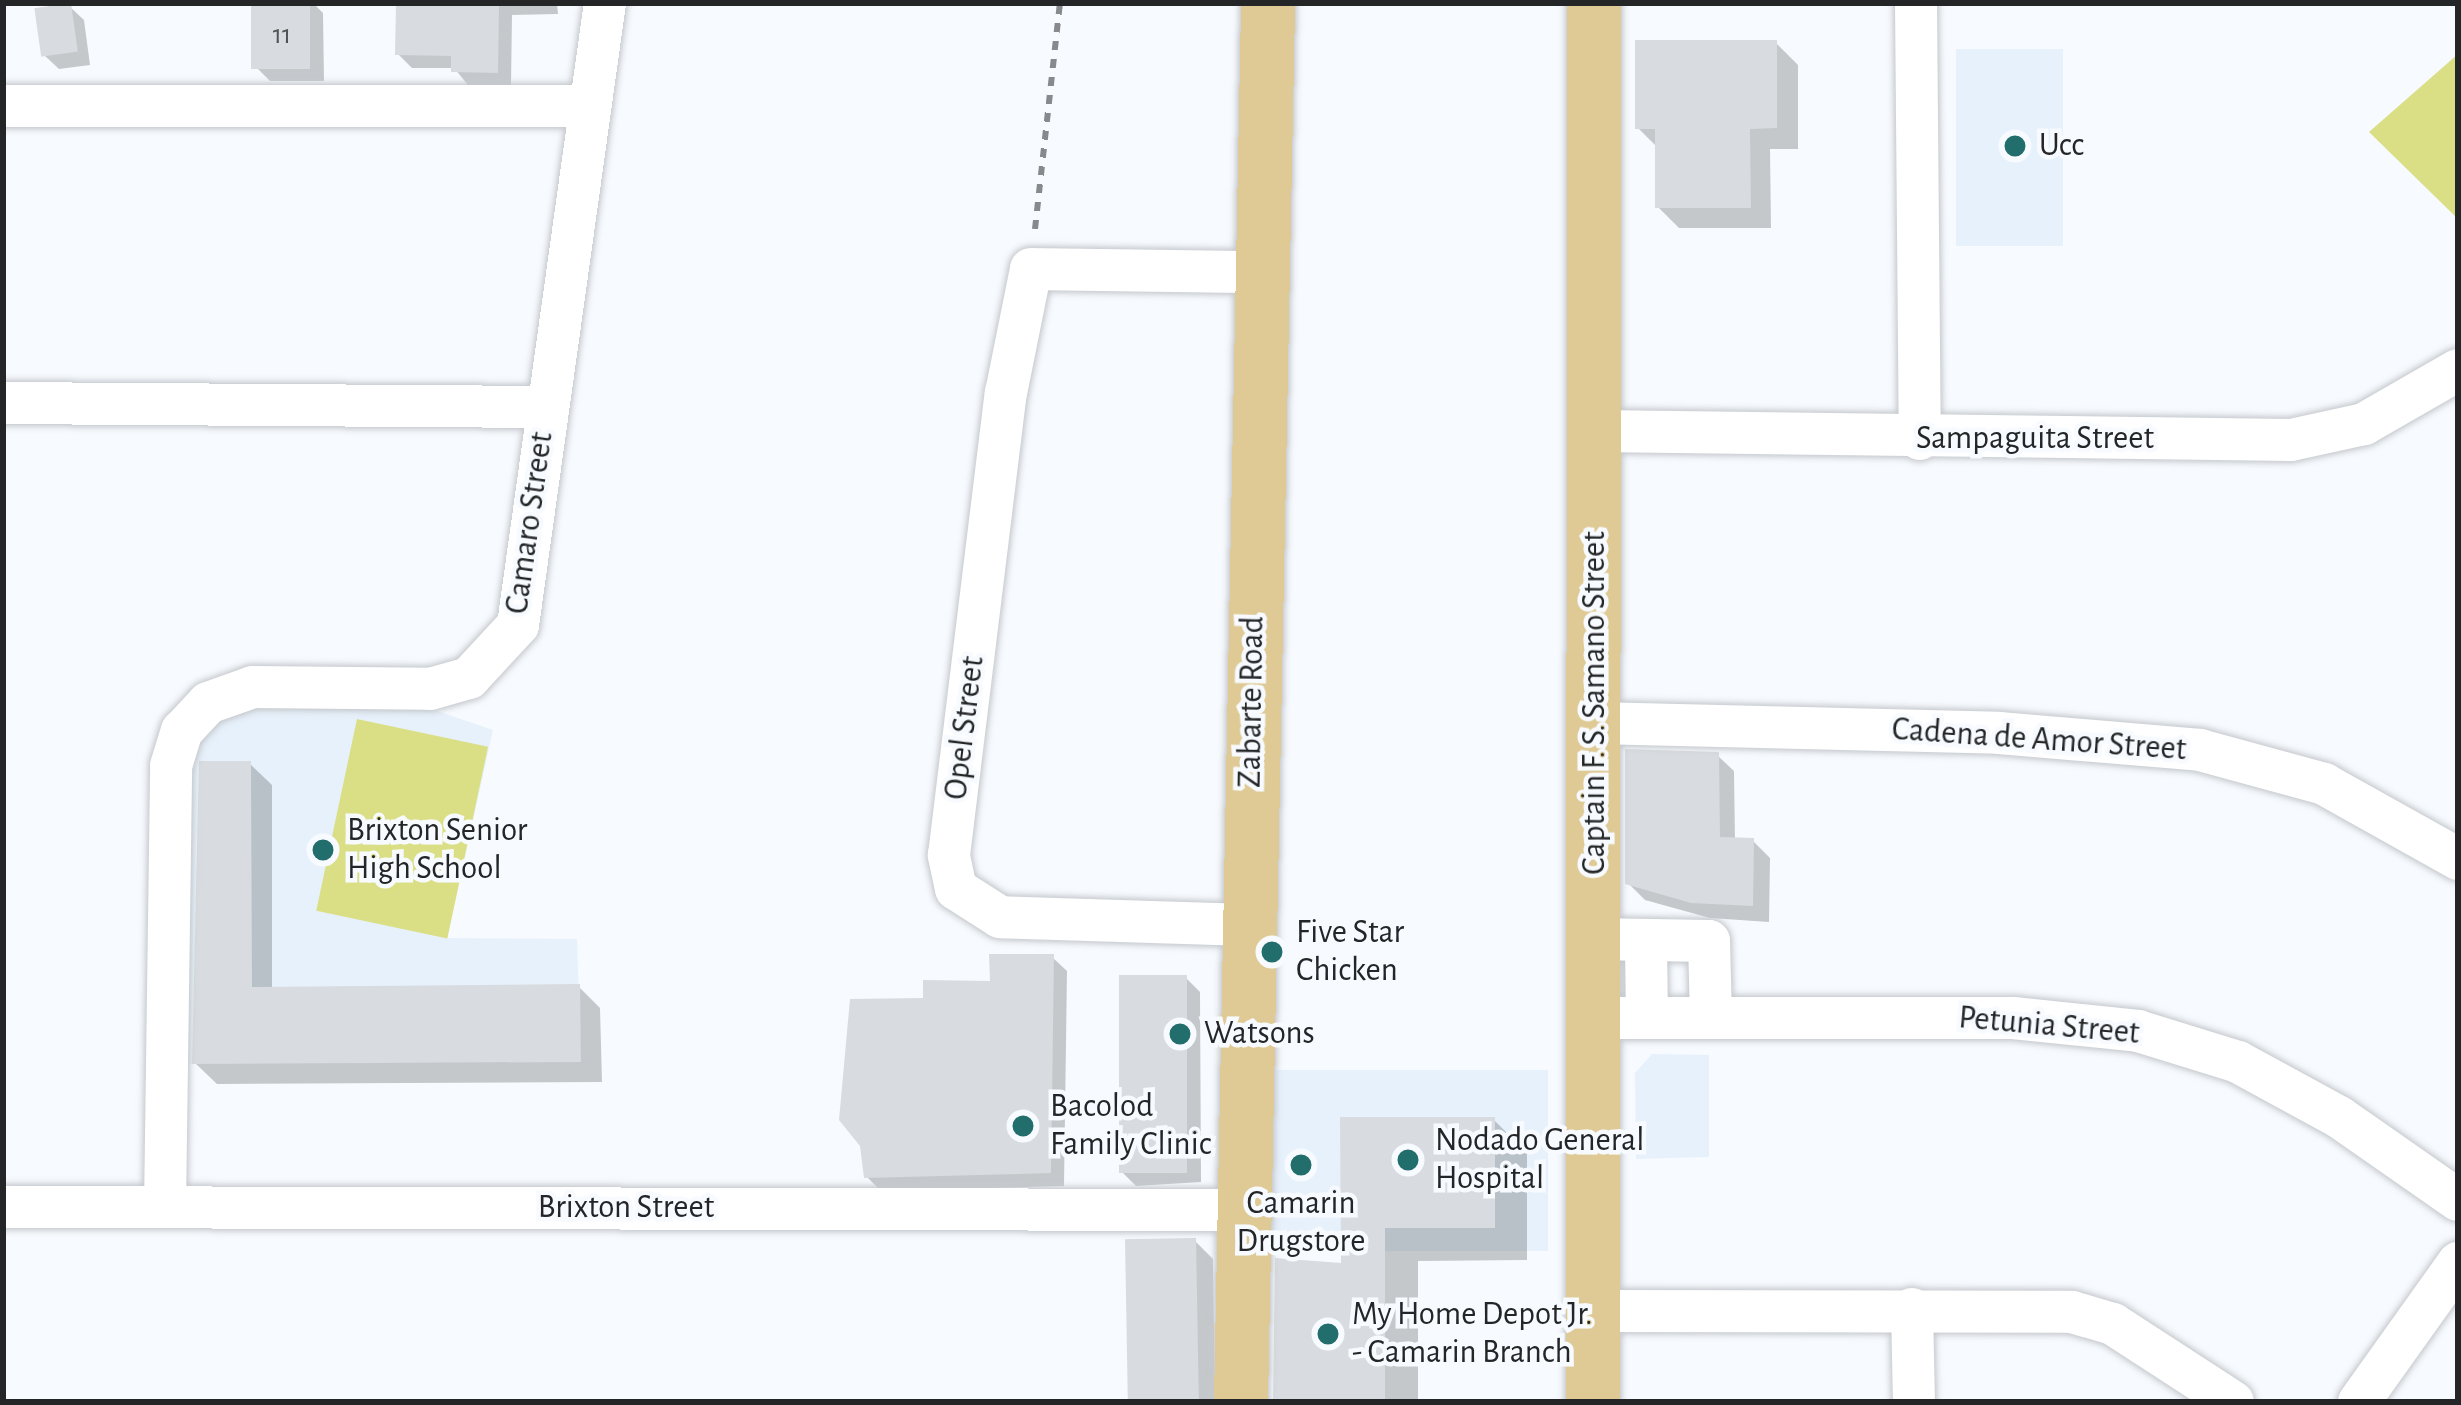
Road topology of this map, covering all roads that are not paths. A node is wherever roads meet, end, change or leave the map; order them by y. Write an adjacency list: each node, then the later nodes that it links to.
1 (605, 3): 6 (street, Camaro Street)
2 (1268, 3): 7 (main road, Zabarte Road)
3 (1594, 3): 11 (main road, Captain F. S. Samano Street)
4 (1916, 3): 12 (street)
5 (3, 106): 6 (street)
6 (588, 106): 10 (street, Camaro Street)
7 (1258, 272): 15 (main road, Zabarte Road); 15 (street, Opel Street)
8 (2458, 370): 12 (street, Sampaguita Street)
9 (3, 403): 10 (street)
10 (546, 407): 21 (street, Camaro Street)
11 (1596, 431): 12 (street, Sampaguita Street); 13 (main road, Captain F. S. Samano Street)
12 (1920, 439)
13 (1596, 723): 14 (street, Cadena de Amor Street); 16 (main road, Captain F. S. Samano Street)
14 (2455, 853)
15 (1248, 925): 22 (main road, Zabarte Road)
16 (1620, 940): 17 (street); 18 (main road, Captain F. S. Samano Street)
17 (1711, 1017): 18 (street, Petunia Street); 19 (street, Petunia Street)
18 (1622, 1018): 25 (main road, Captain F. S. Samano Street)
19 (2458, 1200)
20 (3, 1208): 21 (street, Brixton Street)
21 (166, 1208): 22 (street, Brixton Street)
22 (1249, 1210): 26 (main road, Zabarte Road)
23 (2458, 1263): 30 (street)
24 (1912, 1309): 25 (street); 28 (street); 29 (street)
25 (1595, 1311): 27 (main road, Captain F. S. Samano Street)
26 (1241, 1402)
27 (1593, 1402)
28 (1914, 1402)
29 (2233, 1402)
30 (2359, 1402)

